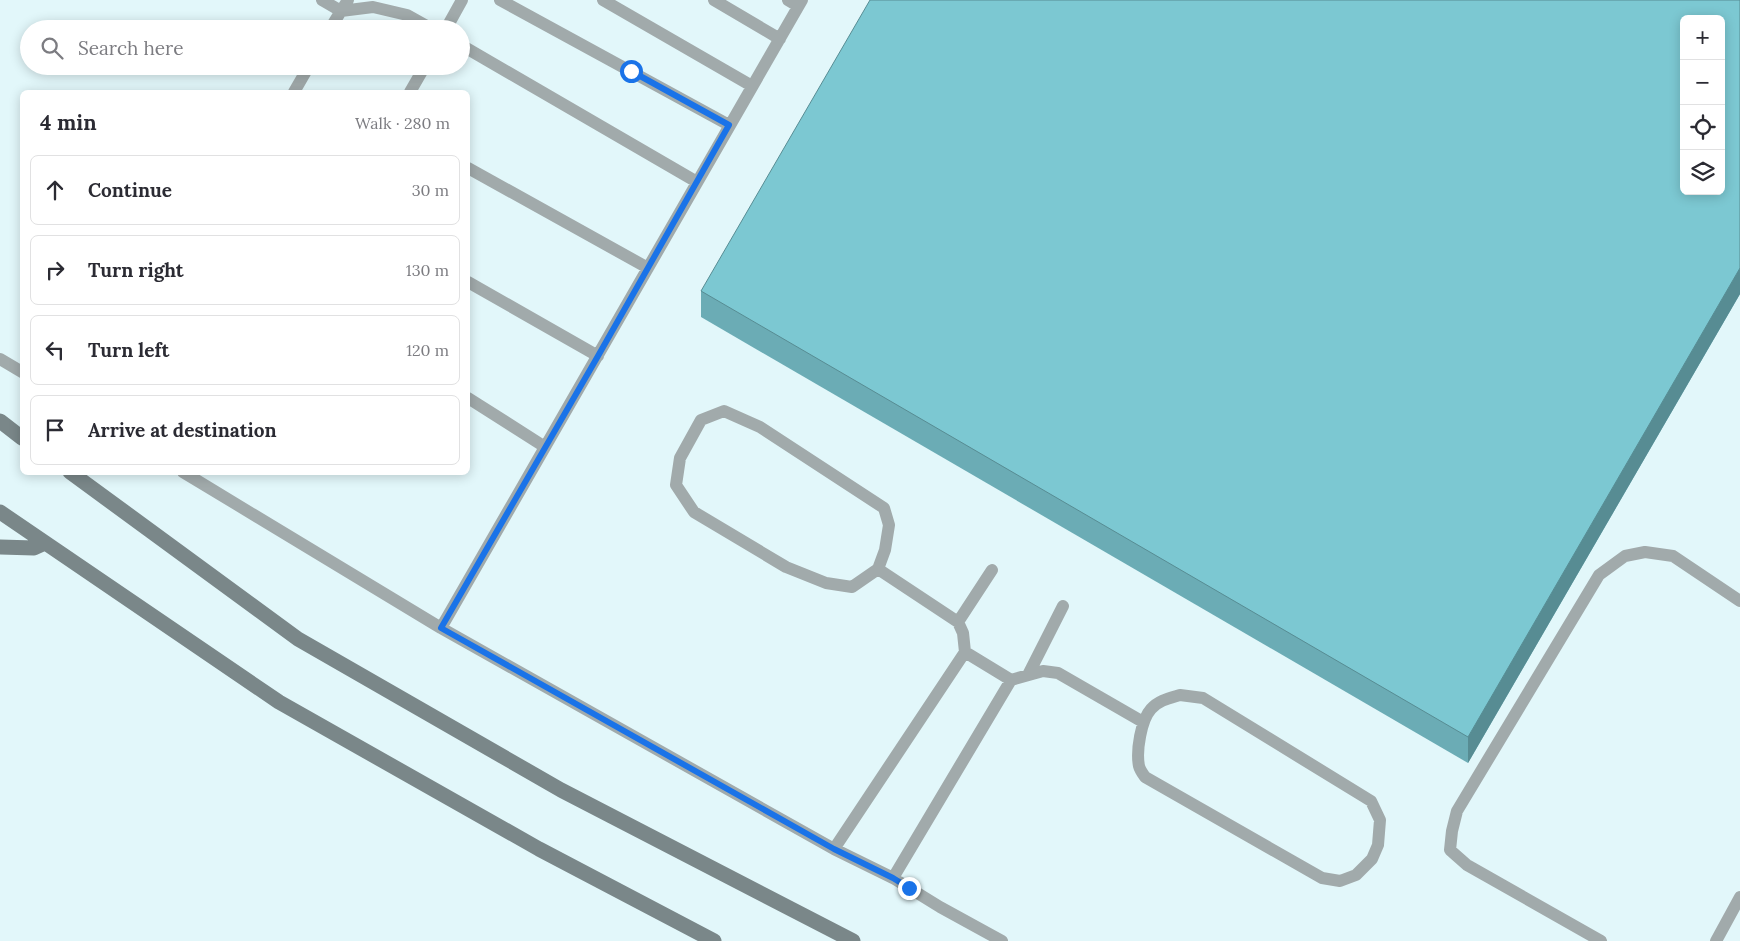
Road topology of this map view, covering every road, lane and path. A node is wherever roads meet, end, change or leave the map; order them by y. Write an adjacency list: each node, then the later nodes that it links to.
1 (322, 0): 7 (lane)
2 (500, 0): 18 (lane)
3 (603, 0): 15 (lane)
4 (714, 0): 11 (lane)
5 (460, 1): 10 (lane)
6 (796, 2): 11 (lane)
7 (344, 5): 8 (lane); 9 (lane)
8 (335, 20)
9 (416, 20)
10 (450, 20)
11 (780, 39): 15 (lane)
12 (470, 50): 20 (lane)
13 (304, 75): 16 (lane)
14 (420, 75): 17 (lane)
15 (752, 86): 18 (lane)
16 (295, 90)
17 (411, 90)
18 (729, 125): 20 (lane)
19 (470, 169): 21 (lane)
20 (697, 182): 21 (lane)
21 (648, 268): 23 (lane)
22 (470, 283): 23 (lane)
23 (598, 356): 29 (lane)
24 (0, 360): 25 (lane)
25 (20, 371)
26 (470, 399): 29 (lane)
27 (0, 421): 28 (street)
28 (20, 436)
29 (545, 447): 40 (lane)
30 (74, 475): 49 (street)
31 (188, 475): 40 (lane)
32 (0, 512): 33 (street)
33 (45, 543): 34 (street); 48 (street)
34 (0, 546)
35 (878, 569): 35 (lane); 39 (lane)
36 (992, 570): 39 (lane)
37 (1740, 602): 51 (lane)
38 (1063, 606): 42 (lane)
39 (958, 622): 41 (lane)
40 (441, 628): 45 (lane)
41 (965, 652): 43 (lane); 45 (lane)
42 (1028, 675): 43 (lane); 44 (lane)
43 (1011, 680): 46 (lane)
44 (1143, 722): 44 (lane)
45 (834, 849): 46 (lane)
46 (893, 878): 50 (lane)
47 (1740, 897): 52 (lane)
48 (714, 941)
49 (853, 941)
50 (1002, 941)
51 (1601, 941)
52 (1716, 941)

